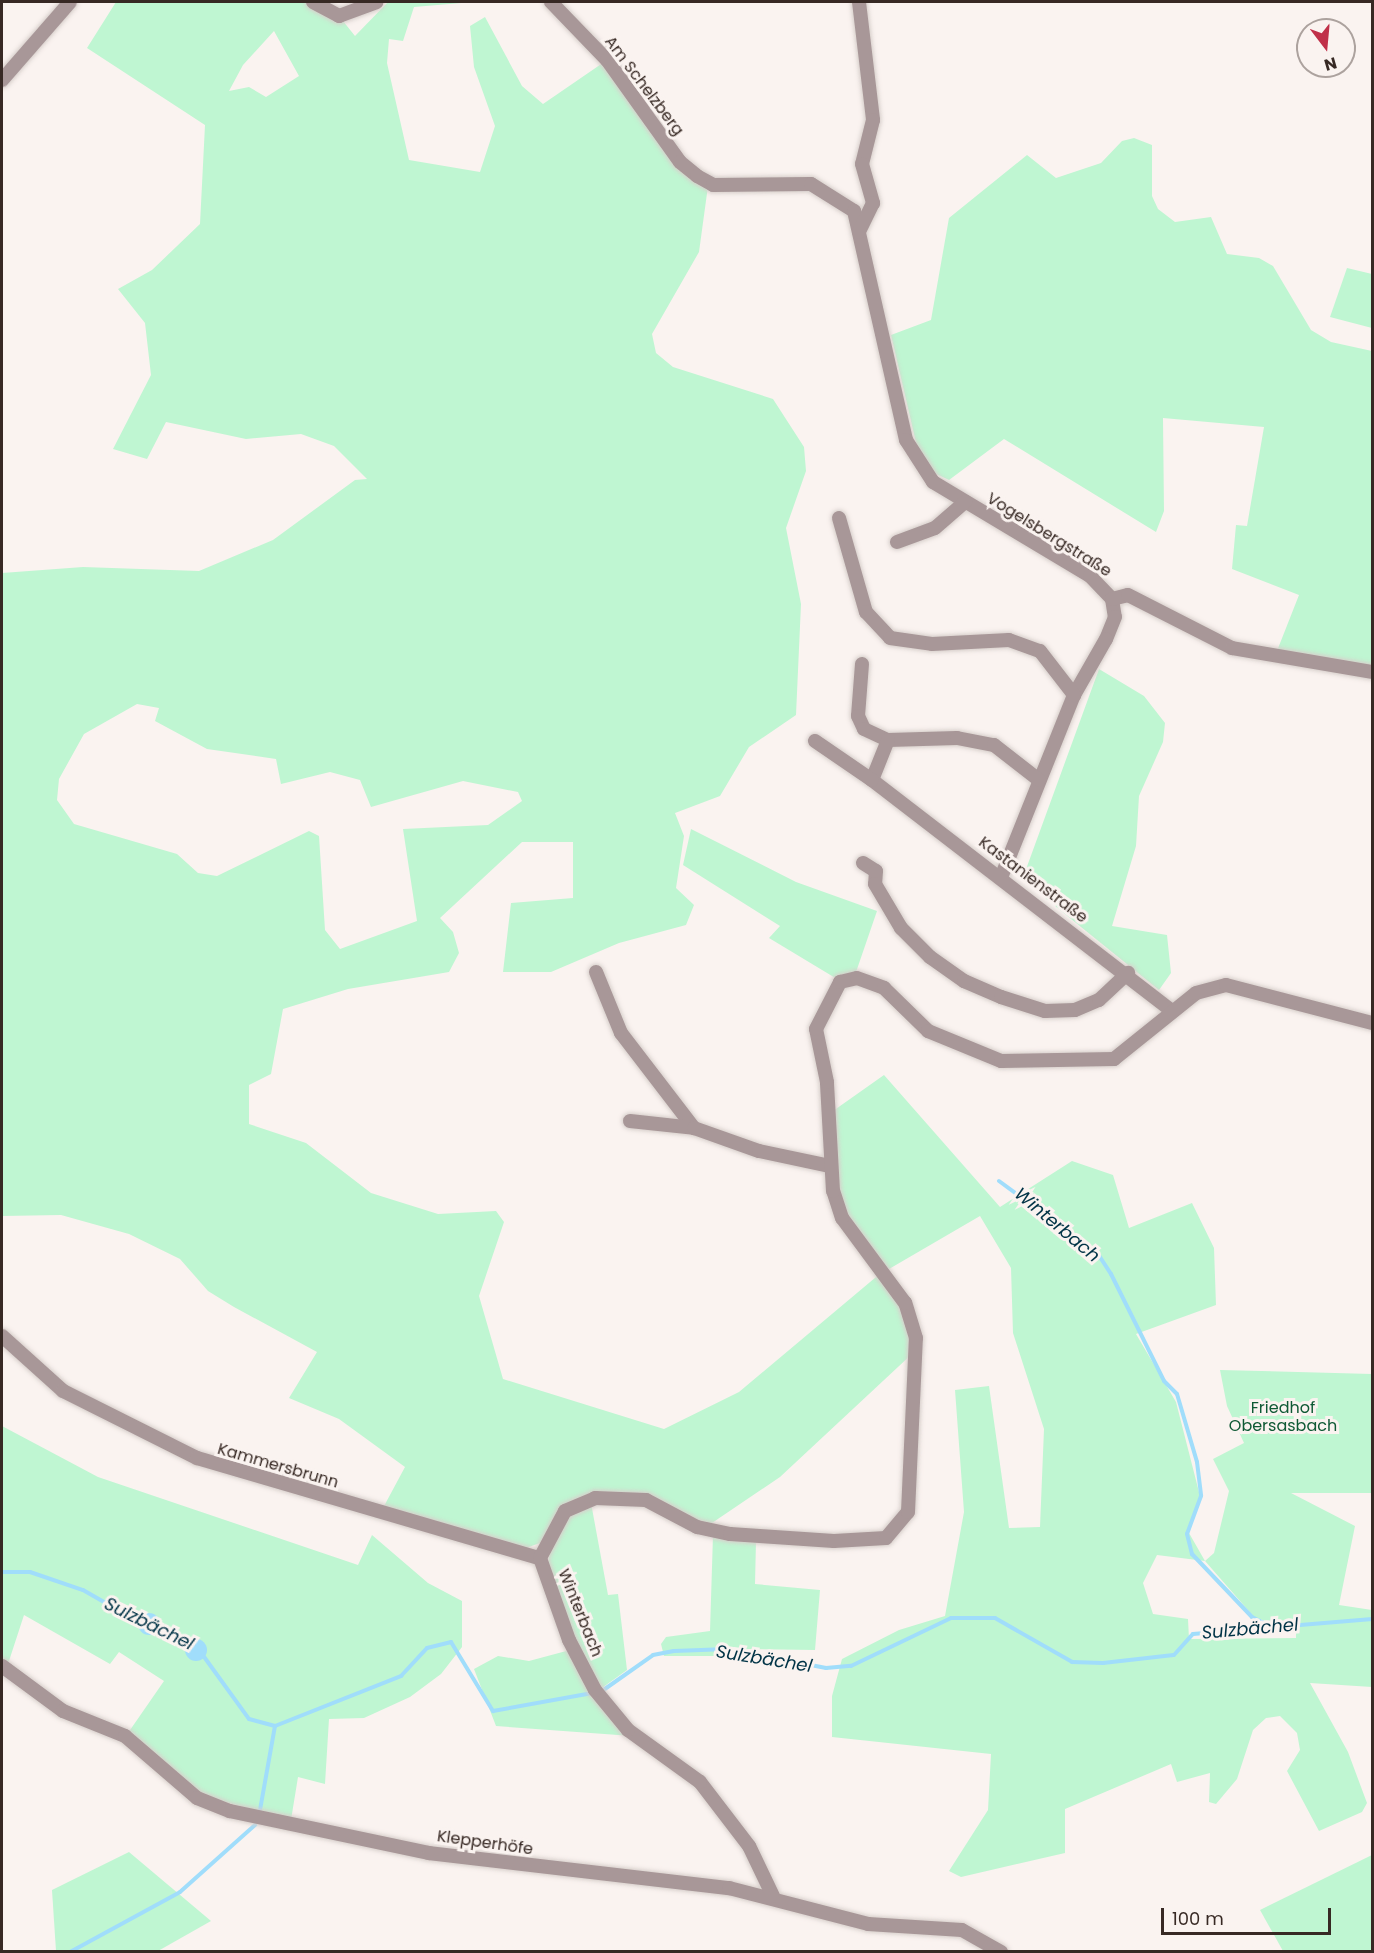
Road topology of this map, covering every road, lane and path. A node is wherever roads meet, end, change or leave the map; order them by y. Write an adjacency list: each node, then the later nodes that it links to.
1 (70, 2): 6 (street)
2 (314, 2): 3 (street)
3 (377, 2)
4 (551, 2): 7 (street, Am Schelzberg)
5 (859, 2): 8 (street)
6 (2, 80)
7 (713, 185): 8 (street, Vogelsbergstraße)
8 (859, 232): 9 (street, Vogelsbergstraße)
9 (965, 502): 11 (street); 12 (street, Vogelsbergstraße)
10 (839, 518): 15 (street)
11 (897, 542)
12 (1112, 599): 14 (street); 15 (street, Vogelsbergstraße)
13 (862, 664): 16 (street)
14 (1372, 672)
15 (1074, 695): 19 (street, Vogelsbergstraße)
16 (888, 740): 18 (street); 19 (street)
17 (815, 741): 18 (street, Kastanienstraße)
18 (872, 780): 21 (street, Kastanienstraße)
19 (1039, 780): 21 (street, Vogelsbergstraße)
20 (863, 863): 23 (street)
21 (1002, 875): 23 (street, Kastanienstraße)
22 (596, 972): 27 (street)
23 (1128, 973): 24 (street, Kastanienstraße)
24 (1171, 1011): 25 (street, Winterbach); 28 (street, Winterbach)
25 (1372, 1023)
26 (630, 1121): 27 (street)
27 (694, 1128): 28 (street)
28 (830, 1166): 30 (street, Winterbach)
29 (2, 1336): 30 (street, Kammersbrunn)
30 (540, 1558): 32 (street, Winterbach)
31 (2, 1666): 32 (street, Klepperhöfe)
32 (773, 1896): 33 (street, Klepperhöfe)
33 (1001, 1952)

